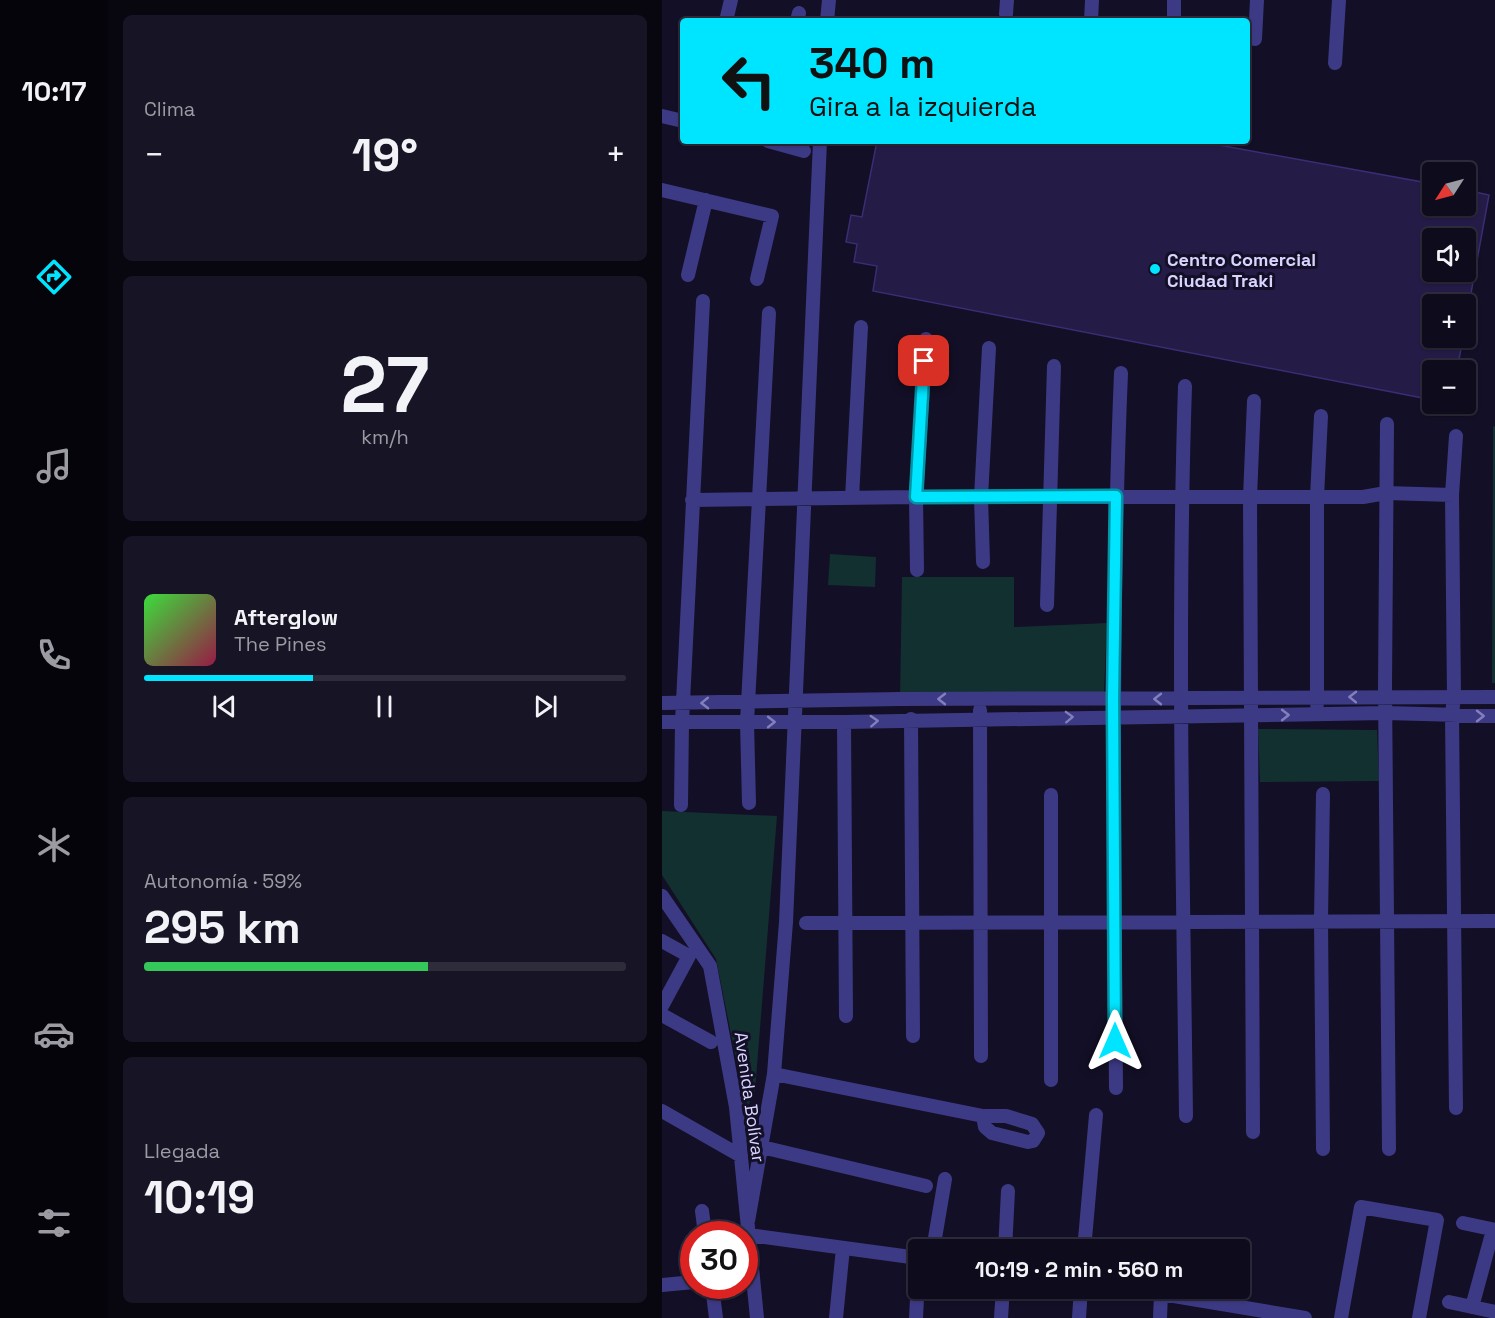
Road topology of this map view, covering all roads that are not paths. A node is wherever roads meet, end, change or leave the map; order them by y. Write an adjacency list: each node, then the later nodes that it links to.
1 (731, 0): 7 (street)
2 (829, 0): 8 (street)
3 (1092, 0): 9 (street)
4 (1174, 0): 10 (street)
5 (1257, 0): 11 (street)
6 (1339, 0): 12 (street)
7 (727, 18)
8 (827, 18)
9 (1091, 18)
10 (1174, 18)
11 (1255, 39)
12 (1335, 63)
13 (662, 116): 14 (street)
14 (680, 119)
15 (779, 144): 17 (street)
16 (820, 144): 45 (street)
17 (804, 151)
18 (662, 190): 19 (street)
19 (706, 200): 20 (street); 21 (street)
20 (688, 275)
21 (757, 279)
22 (703, 301): 46 (street)
23 (769, 313): 44 (street)
24 (861, 327): 42 (street)
25 (926, 339): 38 (street)
26 (989, 348): 43 (street)
27 (1054, 366): 39 (street)
28 (1121, 373): 36 (street)
29 (1185, 386): 37 (street)
30 (1254, 402): 40 (street)
31 (1321, 416): 41 (street)
32 (1388, 424): 34 (street)
33 (1456, 436): 35 (street)
34 (1386, 493): 35 (street); 41 (street); 53 (street)
35 (1452, 495): 50 (street)
36 (1116, 496): 37 (street); 39 (street); 56 (street)
37 (1181, 496): 40 (street); 57 (street)
38 (916, 497): 42 (street); 43 (street); 48 (street)
39 (1048, 497): 43 (street); 49 (street)
40 (1250, 497): 41 (street); 52 (street)
41 (1317, 497): 51 (street)
42 (851, 498): 45 (street)
43 (981, 498): 47 (street)
44 (759, 499): 45 (street); 46 (street); 60 (street)
45 (803, 499): 58 (street)
46 (692, 500): 61 (street)
47 (983, 562)
48 (917, 570)
49 (1047, 605)
50 (1454, 696): 53 (street); 54 (street); 64 (street)
51 (1318, 697): 52 (street); 53 (street, one-way to 51); 63 (street)
52 (1251, 698): 57 (street); 67 (street)
53 (1385, 698): 62 (street)
54 (1496, 698)
55 (980, 699): 56 (street); 58 (street, one-way to 58); 70 (street)
56 (1113, 699): 57 (street, one-way to 56); 65 (street)
57 (1181, 699): 66 (street)
58 (796, 702): 60 (street); 74 (street)
59 (662, 703): 61 (street)
60 (748, 703): 61 (street, one-way to 61); 73 (street)
61 (683, 704): 72 (street)
62 (1386, 713): 63 (street); 64 (street); 87 (street)
63 (1316, 715): 67 (street, one-way to 63)
64 (1452, 715): 68 (street, one-way to 68); 83 (street)
65 (1115, 716): 66 (street); 70 (street, one-way to 65); 85 (street)
66 (1179, 716): 67 (street); 86 (street)
67 (1252, 716): 82 (street)
68 (1496, 716)
69 (911, 719): 70 (street); 75 (street, one-way to 69); 90 (street)
70 (980, 719): 91 (street)
71 (662, 722): 72 (street)
72 (682, 722): 73 (street); 79 (street)
73 (747, 722): 74 (street, one-way to 74); 78 (street)
74 (795, 722): 75 (street); 100 (street)
75 (844, 722): 89 (street)
76 (1323, 794): 81 (street)
77 (1050, 795): 92 (street)
78 (749, 803)
79 (681, 805)
80 (662, 896): 112 (street, Avenida Bolívar)
81 (1321, 920): 82 (street); 87 (street); 110 (street)
82 (1251, 921): 86 (street); 108 (street)
83 (1455, 921): 84 (street); 87 (street); 103 (street)
84 (1496, 921)
85 (1115, 922): 86 (street); 92 (street); 102 (street)
86 (1183, 922): 107 (street)
87 (1388, 922): 111 (street)
88 (806, 923): 89 (street)
89 (845, 923): 90 (street); 96 (street)
90 (912, 923): 91 (street); 97 (street)
91 (981, 923): 92 (street); 99 (street)
92 (1051, 924): 101 (street)
93 (662, 941): 94 (street)
94 (662, 1006)
95 (662, 1015): 98 (street)
96 (846, 1016)
97 (913, 1036)
98 (711, 1042)
99 (981, 1056)
100 (774, 1074): 106 (street); 109 (street)
101 (1051, 1080)
102 (1116, 1088)
103 (1456, 1108)
104 (662, 1111): 112 (street)
105 (1096, 1115): 125 (street)
106 (983, 1116)
107 (1186, 1116)
108 (1253, 1132)
109 (762, 1146): 114 (street); 119 (street)
110 (1323, 1149)
111 (1389, 1149)
112 (741, 1156): 118 (street, Avenida Bolívar)
113 (945, 1179): 123 (street)
114 (926, 1186)
115 (1008, 1191): 124 (street)
116 (702, 1210): 117 (street)
117 (703, 1221)
118 (747, 1221)
119 (749, 1221)
120 (1463, 1223): 122 (street)
121 (758, 1230): 126 (street)
122 (1494, 1230): 138 (street)
123 (936, 1239)
124 (1006, 1239)
125 (1085, 1239)
126 (843, 1248): 127 (street); 143 (street)
127 (908, 1257)
128 (680, 1283): 129 (street)
129 (662, 1285)
130 (714, 1299): 141 (street)
131 (753, 1299): 142 (street, Avenida Bolívar)
132 (917, 1299): 144 (street)
133 (1002, 1299): 145 (street)
134 (1080, 1299): 146 (street)
135 (1161, 1299): 147 (street)
136 (1182, 1299): 140 (street)
137 (1449, 1302): 138 (street)
138 (1472, 1307): 139 (street)
139 (1496, 1312)
140 (1245, 1314): 148 (street)
141 (716, 1318)
142 (757, 1318)
143 (836, 1318)
144 (916, 1318)
145 (1001, 1318)
146 (1079, 1318)
147 (1160, 1318)
148 (1305, 1318)
149 (1341, 1318): 150 (street)
150 (1419, 1318)

